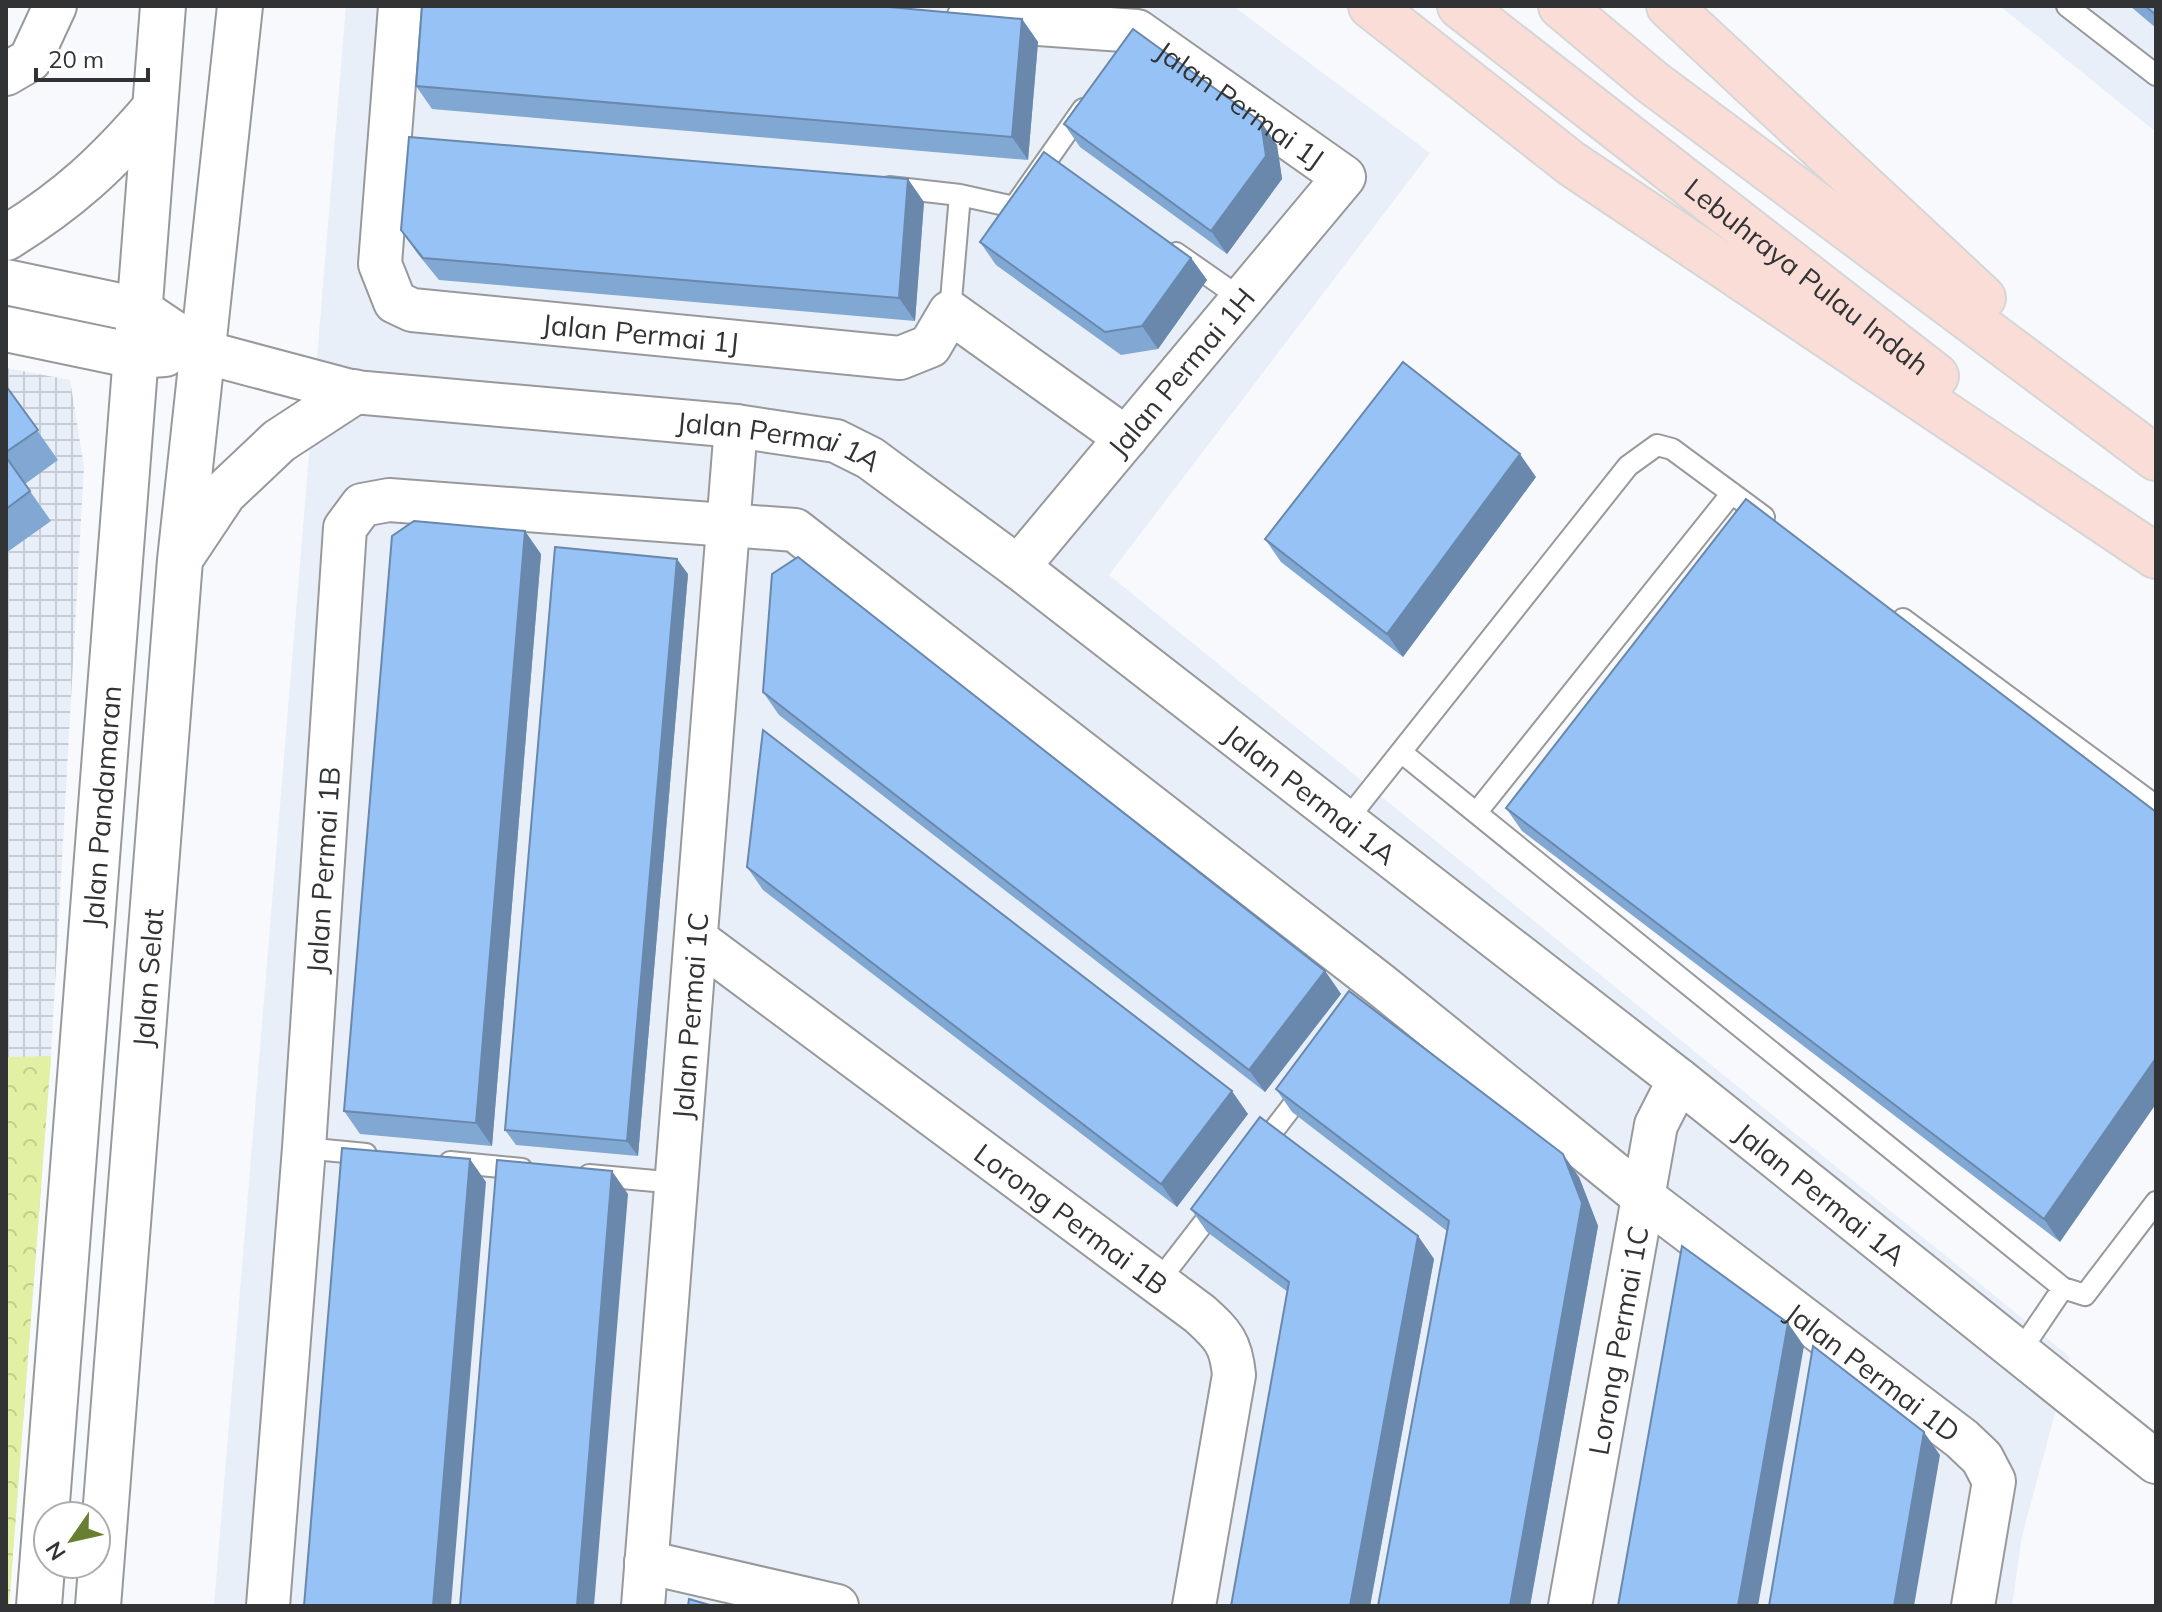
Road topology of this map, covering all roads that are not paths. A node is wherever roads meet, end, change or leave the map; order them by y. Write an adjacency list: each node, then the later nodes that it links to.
1 (55, 6): 12 (street)
2 (163, 6): 15 (main road, Jalan Pandamaran)
3 (240, 6): 26 (main road)
4 (400, 6): 24 (street, Jalan Permai 1J)
5 (1371, 6): 36 (main road)
6 (1460, 6): 35 (main road, Lebuhraya Pulau Indah)
7 (1561, 6): 31 (main road)
8 (1669, 6): 31 (main road)
9 (2067, 6): 13 (lane)
10 (1025, 15): 11 (street, Jalan Permai 1J); 16 (street, Jalan Permai 1J)
11 (934, 17)
12 (6, 74)
13 (2156, 75)
14 (1092, 97): 18 (lane)
15 (154, 109): 19 (main road); 23 (main road, Jalan Pandamaran)
16 (1344, 177): 22 (street, Jalan Permai 1H)
17 (865, 184): 18 (lane)
18 (960, 195): 24 (lane)
19 (6, 238)
20 (1164, 244): 22 (lane)
21 (6, 282): 23 (main road)
22 (1242, 299): 30 (street, Jalan Permai 1H)
23 (139, 310): 26 (main road); 27 (main road, Jalan Pandamaran)
24 (950, 312): 30 (street)
25 (6, 329): 27 (main road)
26 (200, 351): 27 (main road); 28 (street, Jalan Permai 1A); 37 (main road, Jalan Selat)
27 (135, 356): 62 (main road, Jalan Pandamaran)
28 (354, 392): 29 (street, Jalan Permai 1A); 37 (main road)
29 (736, 426): 33 (street, Jalan Permai 1C); 38 (street, Jalan Permai 1A)
30 (1126, 438): 38 (street, Jalan Permai 1H)
31 (2151, 454)
32 (1732, 493): 34 (lane); 40 (lane); 42 (lane)
33 (729, 524): 44 (street, Jalan Permai 1C); 47 (street, Jalan Permai 1B); 55 (street)
34 (1784, 531)
35 (2156, 547)
36 (2156, 556)
37 (180, 560): 63 (main road, Jalan Selat)
38 (1018, 567): 43 (street, Jalan Permai 1A)
39 (1886, 607): 41 (lane)
40 (1401, 752): 42 (lane); 43 (lane)
41 (2156, 806)
42 (1476, 813): 58 (lane)
43 (1346, 821): 46 (street, Jalan Permai 1A)
44 (696, 939): 53 (street, Jalan Permai 1C); 57 (street, Lorong Permai 1B)
45 (1316, 1073): 50 (lane)
46 (1679, 1080): 55 (street, Lorong Permai 1C); 59 (street, Jalan Permai 1A)
47 (304, 1148): 48 (lane); 64 (street, Jalan Permai 1B)
48 (382, 1155)
49 (428, 1160): 51 (lane)
50 (1252, 1160)
51 (537, 1170)
52 (568, 1173): 53 (lane)
53 (677, 1183): 61 (street, Jalan Permai 1C)
54 (1233, 1184): 57 (lane)
55 (1642, 1196): 68 (street, Lorong Permai 1C); 69 (street, Jalan Permai 1D)
56 (2156, 1202): 58 (lane)
57 (1158, 1282): 67 (street, Lorong Permai 1B)
58 (2063, 1288): 59 (lane)
59 (2019, 1353): 60 (street, Jalan Permai 1A)
60 (2156, 1462)
61 (646, 1562): 65 (street, Jalan Permai 1C); 66 (street)
62 (39, 1606)
63 (98, 1606)
64 (268, 1606)
65 (643, 1606)
66 (837, 1606)
67 (1194, 1606)
68 (1570, 1606)
69 (1973, 1606)

